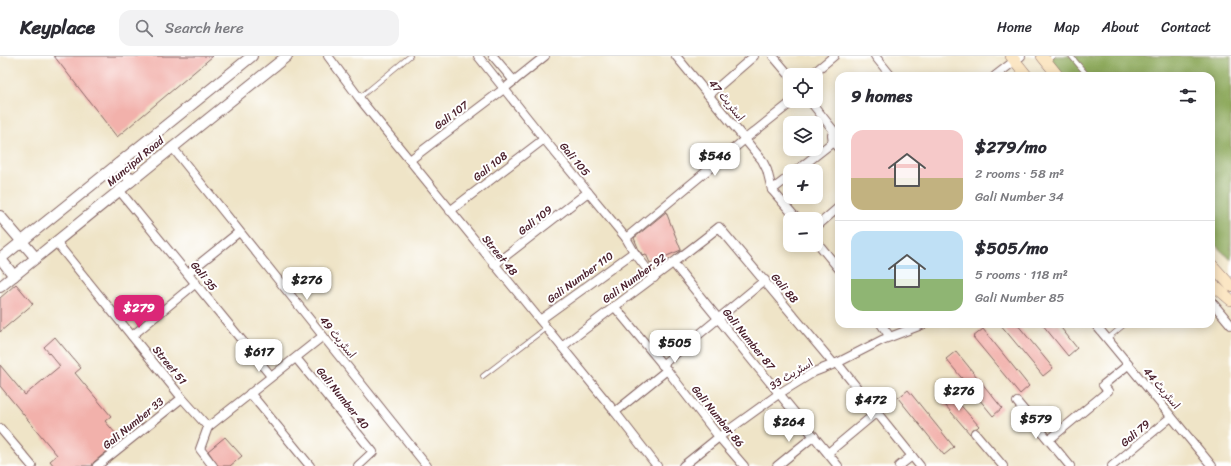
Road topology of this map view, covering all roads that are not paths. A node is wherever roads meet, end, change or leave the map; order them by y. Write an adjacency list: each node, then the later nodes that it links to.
1 (252, 56): 37 (street, Muncipal Road)
2 (287, 56): 35 (street, Muncipal Road)
3 (328, 56): 26 (street, Street 48)
4 (410, 56): 26 (lane)
5 (478, 56): 24 (street, Gali 105)
6 (494, 56): 23 (street)
7 (545, 56): 23 (street, Gali 107)
8 (676, 56): 25 (street, اسٹریٹ 47)
9 (754, 56): 25 (street)
10 (773, 56): 16 (street)
11 (834, 56): 17 (street)
12 (875, 56): 18 (street)
13 (1071, 56): 22 (lane)
14 (1016, 58): 19 (street); 20 (main road)
15 (1047, 58): 21 (main road)
16 (783, 68)
17 (819, 68)
18 (888, 72)
19 (1000, 72)
20 (1025, 72)
21 (1056, 72)
22 (1085, 72)
23 (514, 81): 24 (street, Gali 107)
24 (505, 88): 31 (street, Gali 105); 36 (street, Gali 107)
25 (709, 95): 32 (street, اسٹریٹ 47)
26 (359, 98): 36 (street, Street 48)
27 (784, 108): 32 (street)
28 (816, 108): 29 (street)
29 (835, 128)
30 (835, 130): 33 (street)
31 (544, 139): 43 (street, Gali 105); 45 (street, Gali 108)
32 (744, 140): 42 (street, اسٹریٹ 47); 51 (street)
33 (833, 142): 34 (street); 38 (street)
34 (835, 144)
35 (172, 147): 39 (street, Muncipal Road); 50 (street, اسٹریٹ 49)
36 (410, 160): 45 (street, Street 48)
37 (118, 164): 39 (street); 52 (street, Muncipal Road)
38 (805, 164)
39 (131, 180): 41 (street, Muncipal Road)
40 (783, 181): 42 (street)
41 (119, 190): 53 (street, Muncipal Road); 62 (street, Gali 35)
42 (772, 190): 46 (street, اسٹریٹ 47)
43 (588, 192): 51 (street, Gali 105); 59 (street, Gali 109)
44 (835, 210): 48 (street)
45 (450, 211): 59 (street, Street 48)
46 (791, 212)
47 (0, 216): 52 (street)
48 (823, 221)
49 (719, 227): 58 (street, Gali Number 92); 66 (street, Gali 88)
50 (239, 232): 62 (street); 83 (street, اسٹریٹ 49)
51 (626, 238): 55 (street, Gali 105)
52 (22, 241): 56 (street, Muncipal Road); 57 (street)
53 (56, 242): 57 (street, Muncipal Road); 82 (street, Street 51)
54 (823, 250): 60 (street)
55 (634, 252): 64 (street, Gali 105); 75 (street, Gali Number 110)
56 (0, 258): 63 (street)
57 (36, 258): 63 (street, Muncipal Road)
58 (673, 264): 64 (street, Gali Number 92); 74 (street, Gali Number 87)
59 (494, 265): 75 (street, Street 48)
60 (835, 265)
61 (1215, 268): 65 (main road)
62 (188, 273): 67 (street, Gali 35)
63 (14, 276): 70 (street, Muncipal Road)
64 (654, 278): 72 (street, Gali Number 92)
65 (1227, 279): 69 (main road)
66 (765, 280): 74 (street); 88 (street, Gali 88)
67 (196, 283): 82 (street); 91 (street, Gali 35)
68 (1215, 286): 71 (main road)
69 (1231, 286)
70 (0, 287)
71 (1231, 300)
72 (614, 306): 86 (street, Gali Number 92); 90 (street, Gali Number 86)
73 (1215, 306): 76 (street)
74 (719, 319): 90 (street); 94 (street, Gali Number 87)
75 (540, 320): 77 (street, Street 48)
76 (1231, 325)
77 (546, 327): 86 (street, Street 48); 92 (lane)
78 (884, 328): 84 (street)
79 (914, 328): 84 (street, اسٹریٹ 33)
80 (1098, 328): 85 (street, اسٹریٹ 44)
81 (1120, 328): 85 (lane)
82 (132, 336): 95 (street, Street 51)
83 (323, 336): 87 (street); 114 (street, اسٹریٹ 49)
84 (890, 337): 88 (street, اسٹریٹ 33)
85 (1107, 339): 89 (street, اسٹریٹ 44)
86 (562, 347): 97 (street, Street 48)
87 (296, 358): 91 (street); 113 (street, Gali Number 40)
88 (835, 363): 94 (street, اسٹریٹ 33); 98 (street, Gali 88)
89 (1128, 364): 99 (street, اسٹریٹ 44); 105 (street)
90 (665, 367): 97 (street); 104 (street, Gali Number 86)
91 (271, 376): 93 (street)
92 (483, 376)
93 (250, 393): 100 (street); 112 (street)
94 (780, 394): 103 (street, Gali Number 87); 104 (street, اسٹریٹ 33)
95 (182, 398): 100 (street, Street 51); 110 (street, Gali Number 33)
96 (1017, 402): 105 (street)
97 (615, 412): 115 (street, Street 48)
98 (877, 412): 106 (street); 107 (street, Gali 88)
99 (1171, 417): 108 (street, اسٹریٹ 44); 124 (street, Gali 79)
100 (208, 427): 111 (street)
101 (0, 428): 109 (street)
102 (975, 433): 122 (street)
103 (814, 436): 106 (street, Gali Number 87); 118 (street)
104 (719, 437): 116 (street, اسٹریٹ 33); 117 (street, Gali Number 86)
105 (1049, 440): 123 (street)
106 (828, 453): 119 (street, Gali Number 87)
107 (912, 456): 120 (street); 121 (street, Gali 88)
108 (1209, 465)
109 (32, 466)
110 (97, 466)
111 (213, 466)
112 (310, 466)
113 (358, 466)
114 (427, 466)
115 (657, 466)
116 (682, 466)
117 (744, 466)
118 (777, 466)
119 (838, 466)
120 (899, 466)
121 (920, 466)
122 (1002, 466)
123 (1069, 466)
124 (1112, 466)

